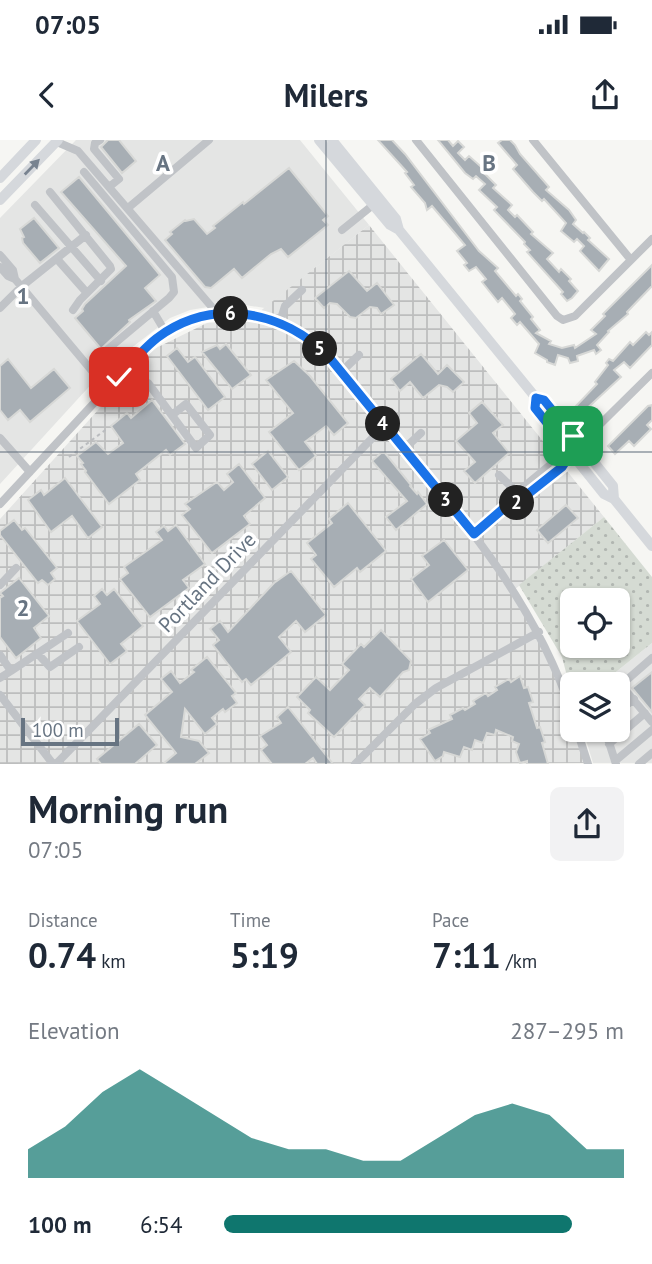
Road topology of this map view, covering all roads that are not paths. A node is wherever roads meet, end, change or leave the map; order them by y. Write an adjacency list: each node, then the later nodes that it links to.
1 (36, 140): 10 (main road)
2 (100, 140): 11 (street)
3 (209, 140): 16 (street)
4 (320, 140): 15 (main road)
5 (332, 140): 18 (main road)
6 (416, 140): 24 (street)
7 (533, 140): 24 (street)
8 (57, 141): 11 (street); 13 (main road, one-way to 8)
9 (84, 172): 32 (street)
10 (0, 178)
11 (109, 187): 16 (street)
12 (50, 192): 19 (street)
13 (0, 200)
14 (35, 205): 21 (street)
15 (373, 205): 17 (street); 18 (main road)
16 (128, 208): 33 (street)
17 (342, 230)
18 (399, 230): 42 (main road)
19 (86, 235): 21 (street); 26 (street)
20 (652, 239): 24 (street)
21 (71, 247): 23 (street); 26 (street)
22 (0, 255): 27 (street)
23 (57, 259): 27 (street); 29 (street)
24 (631, 260)
25 (0, 267): 27 (street)
26 (101, 281): 29 (street)
27 (18, 283): 30 (street); 41 (street)
28 (302, 290): 34 (street)
29 (87, 293): 31 (street)
30 (0, 308)
31 (73, 310)
32 (153, 311): 35 (street); 36 (street)
33 (215, 315): 34 (street); 35 (street)
34 (280, 322): 38 (street)
35 (166, 333): 41 (street)
36 (108, 349)
37 (359, 355): 38 (street)
38 (341, 372): 44 (street)
39 (652, 373): 47 (street)
40 (142, 383): 43 (street)
41 (108, 390): 50 (street)
42 (536, 398): 47 (main road); 49 (main road)
43 (172, 415): 43 (street)
44 (384, 426): 48 (street); 82 (street, Portland Drive)
45 (421, 433): 48 (street)
46 (0, 438): 50 (street)
47 (581, 445): 49 (street); 53 (main road)
48 (404, 449): 56 (street)
49 (571, 453): 52 (street); 53 (main road); 55 (street)
50 (30, 472): 54 (street)
51 (499, 475): 52 (street)
52 (517, 492): 55 (street)
53 (614, 499): 57 (main road)
54 (0, 504)
55 (504, 508): 56 (street)
56 (474, 534): 60 (street)
57 (652, 546)
58 (16, 568): 59 (street)
59 (0, 585)
60 (539, 632): 69 (street); 83 (street)
61 (68, 634): 63 (street)
62 (79, 647): 63 (street)
63 (38, 654): 66 (street)
64 (0, 655): 66 (street)
65 (652, 658): 67 (street)
66 (11, 670): 68 (street)
67 (630, 677)
68 (0, 678)
69 (560, 684)
70 (0, 695): 82 (street)
71 (630, 696): 72 (street)
72 (634, 699): 73 (street); 74 (street)
73 (630, 702)
74 (645, 713): 75 (street); 78 (street)
75 (652, 722)
76 (648, 734): 79 (street); 81 (street)
77 (582, 742): 84 (street)
78 (609, 744): 81 (street)
79 (652, 746)
80 (652, 753): 85 (street)
81 (615, 762)
82 (55, 764)
83 (355, 764)
84 (588, 764)
85 (639, 764)

